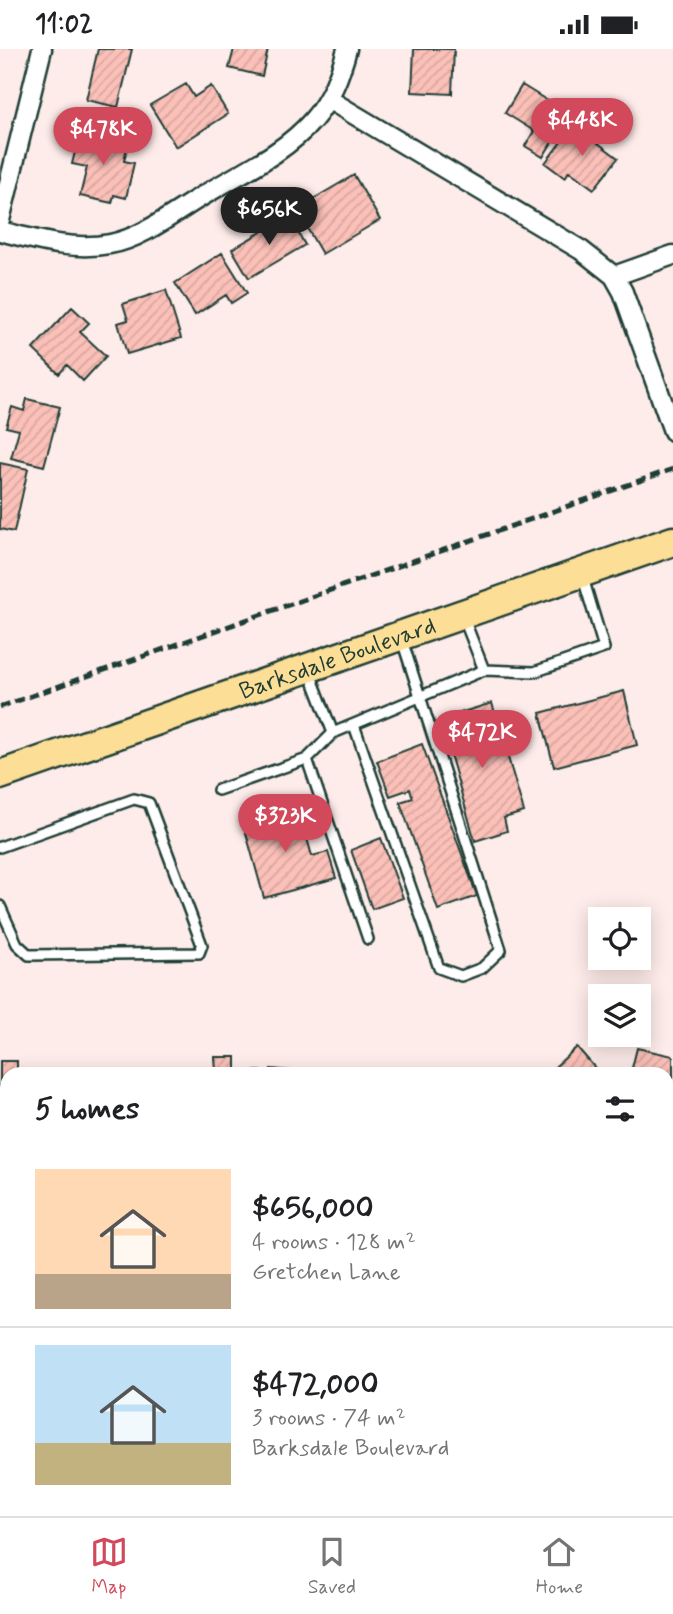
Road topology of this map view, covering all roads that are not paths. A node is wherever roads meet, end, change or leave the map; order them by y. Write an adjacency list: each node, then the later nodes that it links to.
1 (42, 49): 4 (street)
2 (347, 49): 3 (street)
3 (328, 99): 5 (street); 7 (street)
4 (0, 220)
5 (0, 231)
6 (673, 255): 7 (street)
7 (614, 276): 8 (street)
8 (673, 431)
9 (673, 541): 10 (main road, Barksdale Boulevard)
10 (581, 573): 11 (main road, Barksdale Boulevard); 14 (lane)
11 (463, 616): 12 (main road, Barksdale Boulevard); 14 (lane)
12 (400, 635): 13 (main road, Barksdale Boulevard); 15 (lane)
13 (308, 668): 17 (lane); 19 (main road, Barksdale Boulevard)
14 (484, 670): 15 (lane)
15 (420, 698): 16 (lane); 16 (lane)
16 (354, 725): 17 (lane)
17 (333, 733): 18 (lane)
18 (307, 759): 20 (lane); 23 (lane)
19 (0, 775)
20 (218, 790)
21 (0, 847): 22 (lane)
22 (0, 906)
23 (368, 939)

